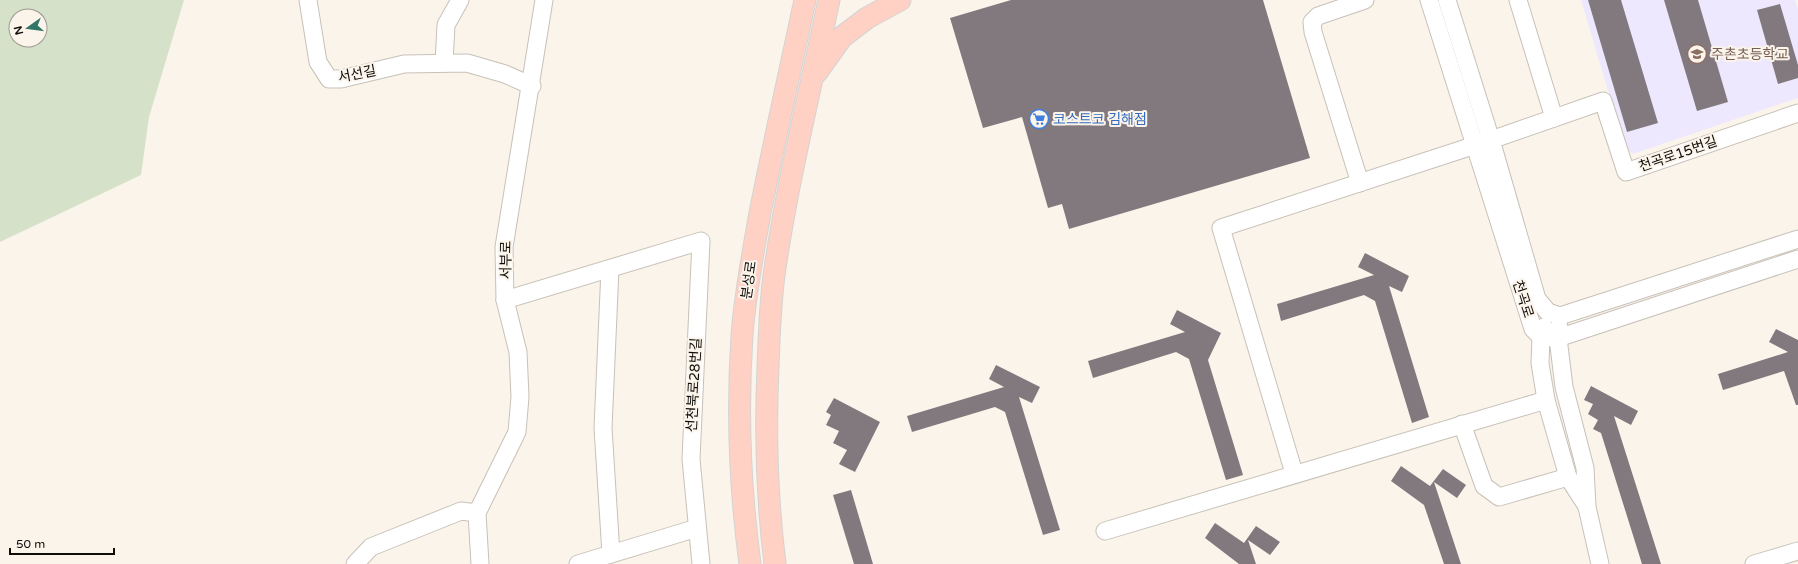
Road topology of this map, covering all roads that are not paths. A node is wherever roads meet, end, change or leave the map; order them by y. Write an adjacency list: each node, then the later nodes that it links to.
1 (308, 0): 11 (street, 서선길)
2 (460, 0): 11 (street)
3 (544, 0): 13 (street, 서부로)
4 (805, 0): 40 (main road, 분성로)
5 (829, 0): 12 (main road, 분성로)
6 (900, 0): 12 (main road)
7 (1365, 0): 18 (street)
8 (1428, 0): 17 (street, 천곡로)
9 (1447, 0): 16 (street, 천곡로)
10 (1518, 0): 15 (street)
11 (444, 63): 13 (street, 서선길)
12 (812, 79): 41 (main road, 분성로)
13 (532, 86): 22 (street, 서부로)
14 (1798, 113): 15 (street, 천곡로15번길)
15 (1554, 118): 16 (street, 천곡로15번길)
16 (1491, 140): 17 (street, 천곡로15번길); 23 (street, 천곡로)
17 (1474, 145): 18 (street, 천곡로15번길); 24 (street, 천곡로)
18 (1360, 182): 28 (street, 천곡로15번길)
19 (1798, 239): 23 (street)
20 (1798, 259): 25 (street)
21 (610, 269): 22 (street); 32 (street, 선천북로28번길); 35 (street)
22 (505, 300): 31 (street, 서부로)
23 (1554, 314): 24 (street); 25 (street)
24 (1541, 337): 25 (street); 26 (street)
25 (1558, 338): 30 (street)
26 (1546, 400): 27 (street); 29 (street)
27 (1462, 424): 28 (street); 29 (street)
28 (1294, 474): 33 (street)
29 (1568, 477): 30 (street)
30 (1587, 507): 42 (street)
31 (477, 513): 36 (street); 37 (street)
32 (697, 528): 35 (street); 39 (street, 선천북로28번길)
33 (1105, 531)
34 (1798, 550): 43 (street)
35 (610, 554): 38 (street)
36 (354, 564)
37 (480, 564)
38 (578, 564)
39 (701, 564)
40 (750, 564)
41 (775, 564)
42 (1600, 564)
43 (1754, 564)

